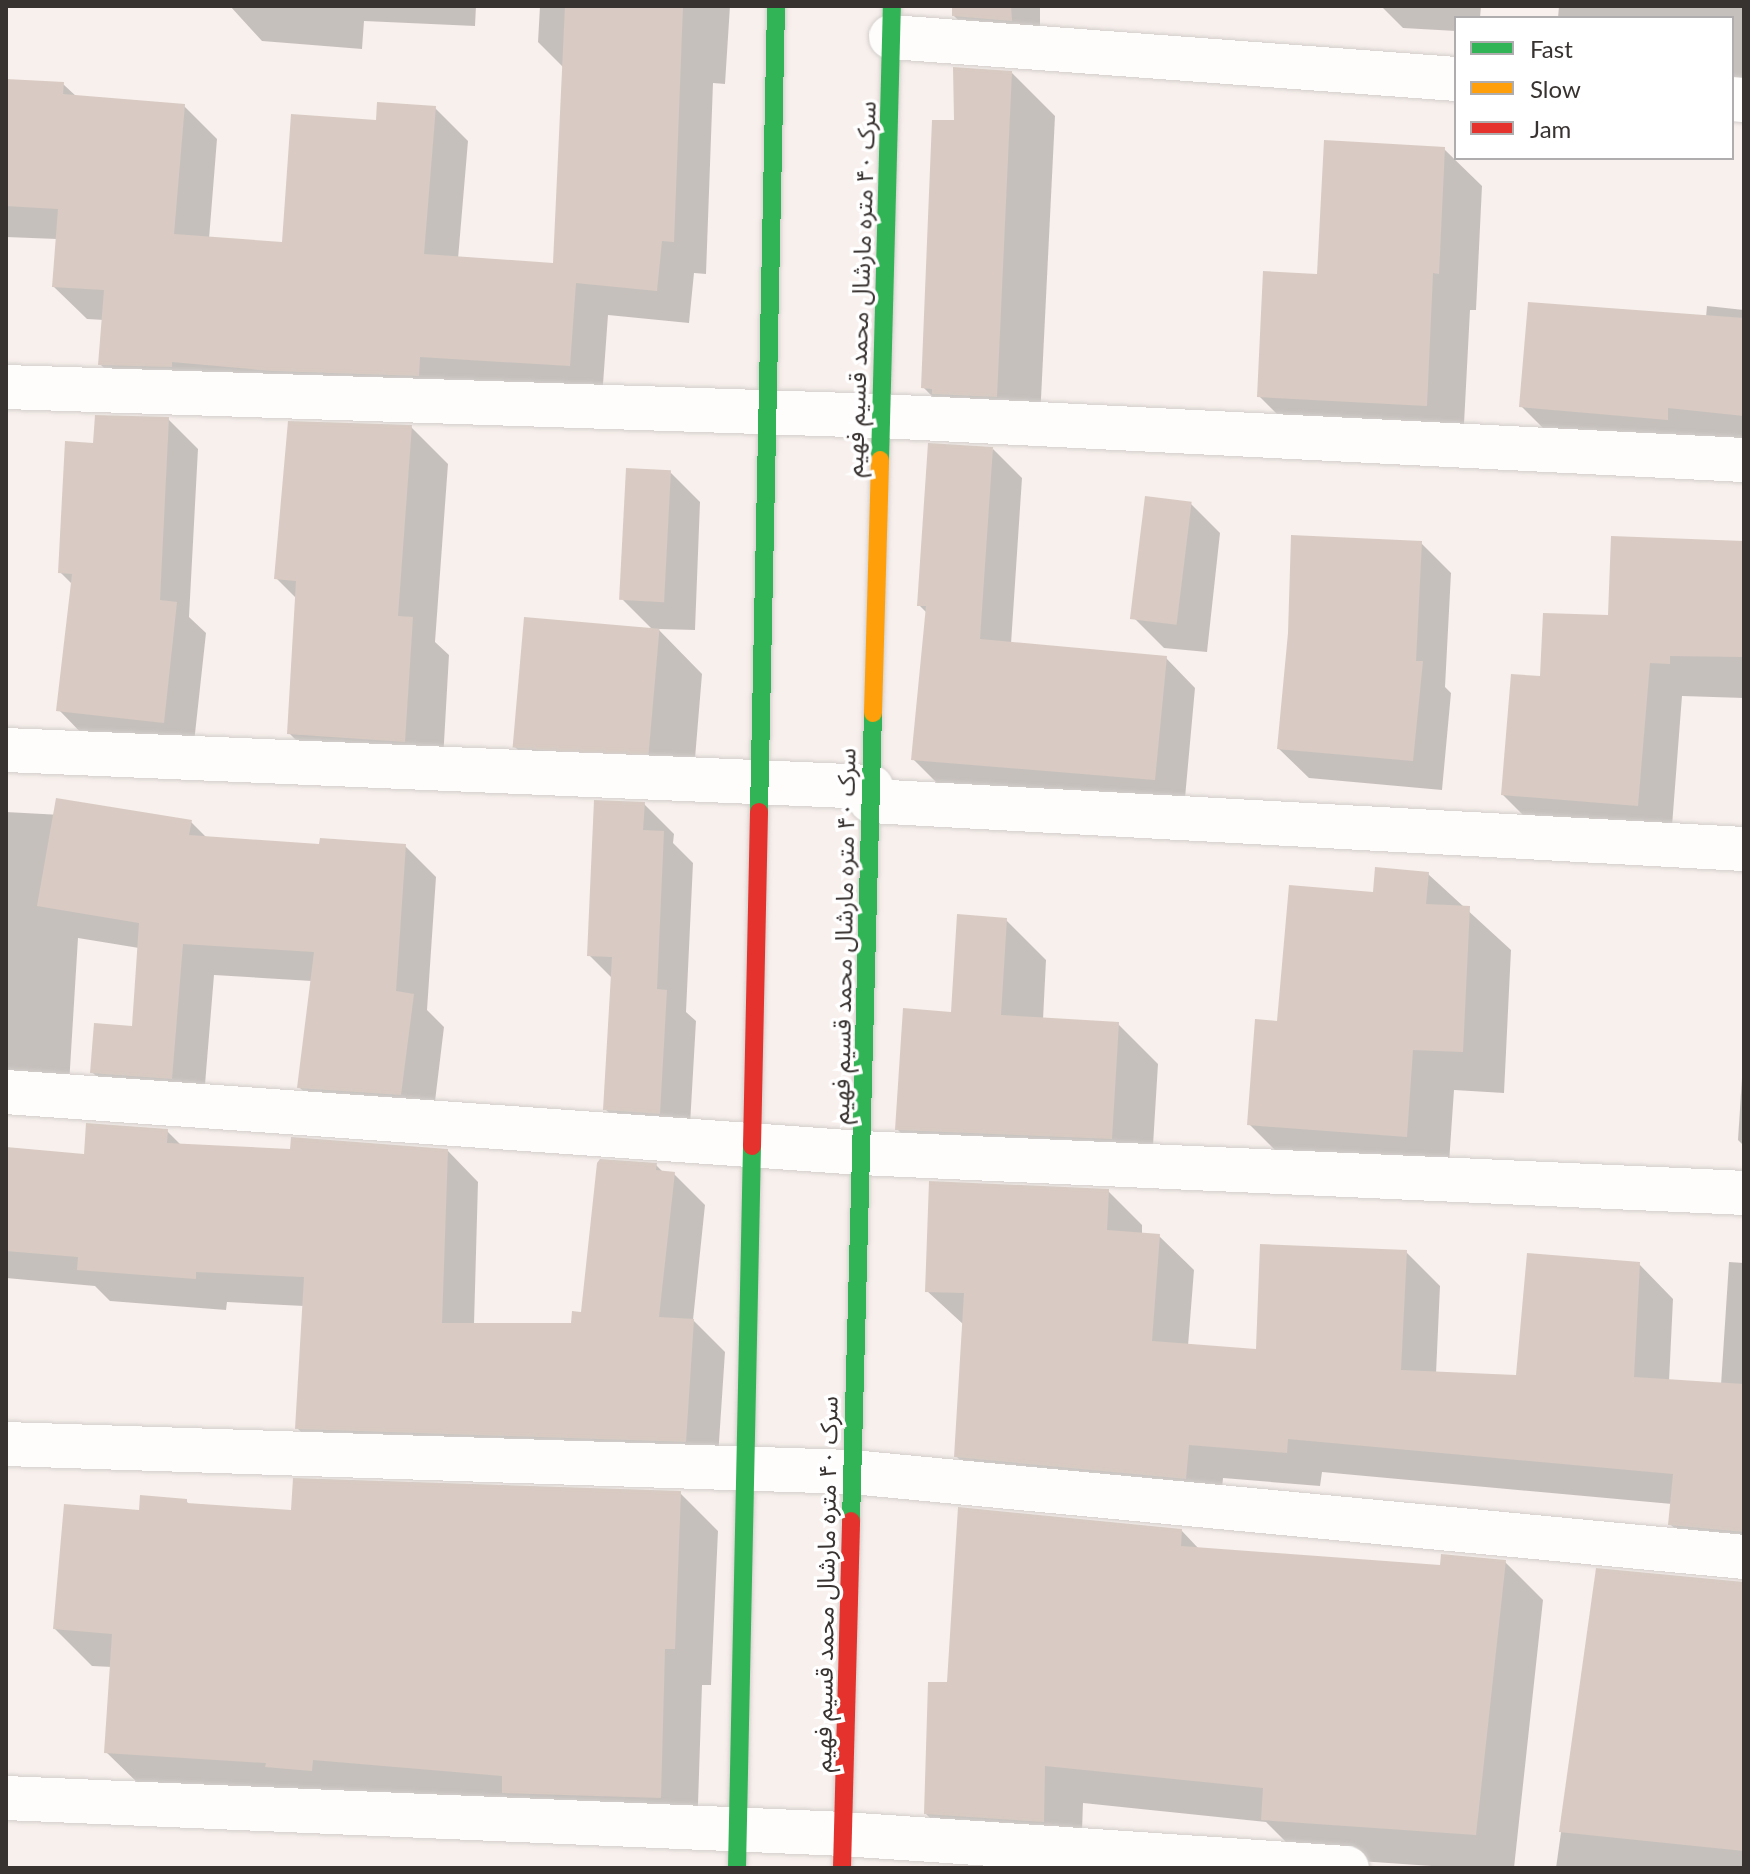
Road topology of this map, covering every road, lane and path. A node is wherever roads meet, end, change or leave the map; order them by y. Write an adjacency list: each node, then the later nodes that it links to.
1 (776, 6): 5 (street)
2 (891, 21): 3 (street); 6 (street, سرک ۴۰ متره مارشال محمد قسیم فهیم)
3 (1454, 79)
4 (6, 387): 5 (street)
5 (767, 412): 6 (street); 9 (street)
6 (881, 416): 7 (street); 10 (street, سرک ۴۰ متره مارشال محمد قسیم فهیم)
7 (1744, 460)
8 (6, 750): 9 (street)
9 (760, 783): 10 (street); 13 (street)
10 (871, 794): 11 (street); 14 (street, سرک ۴۰ متره مارشال محمد قسیم فهیم)
11 (1744, 849)
12 (6, 1092): 13 (street)
13 (752, 1145): 14 (street); 17 (street)
14 (861, 1153): 15 (street); 18 (street, سرک ۴۰ متره مارشال محمد قسیم فهیم)
15 (1744, 1193)
16 (6, 1444): 17 (street)
17 (745, 1469): 18 (street); 21 (street)
18 (852, 1472): 19 (street); 22 (street, سرک ۴۰ متره مارشال محمد قسیم فهیم)
19 (1744, 1557)
20 (6, 1798): 21 (street)
21 (737, 1849): 22 (street)
22 (843, 1851): 23 (street)
23 (1347, 1868)

